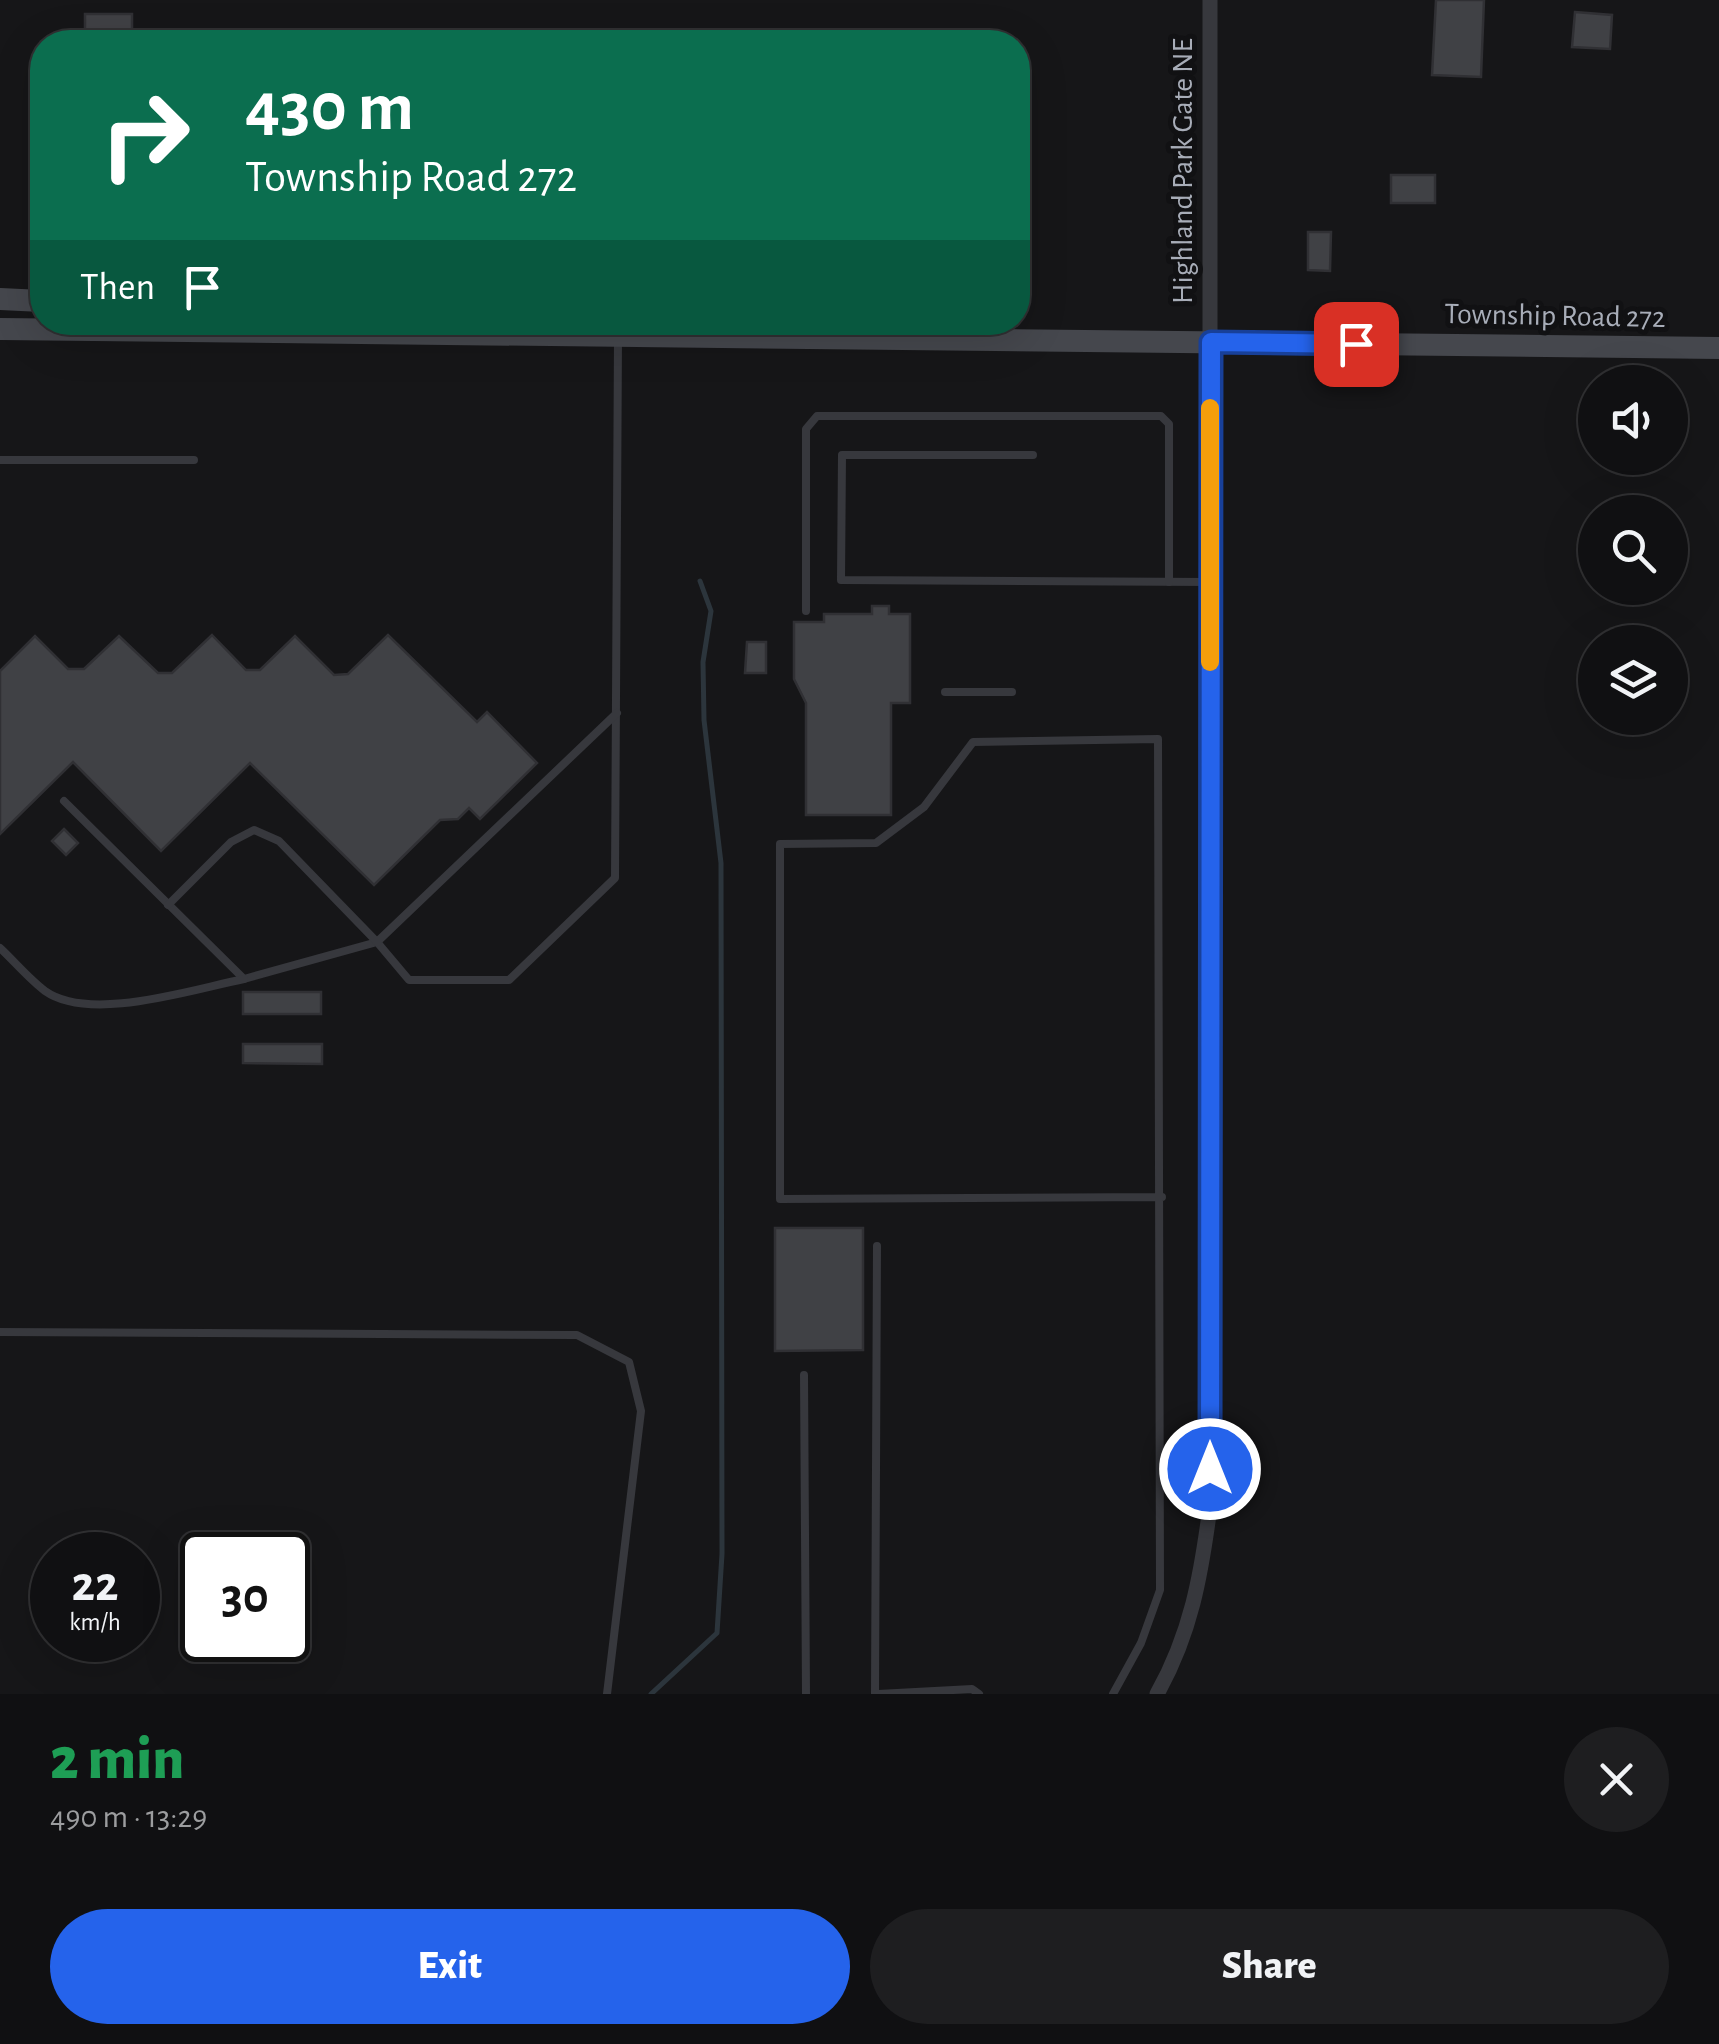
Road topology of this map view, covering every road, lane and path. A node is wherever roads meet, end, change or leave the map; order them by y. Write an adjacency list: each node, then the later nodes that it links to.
1 (1210, 0): 8 (street, Highland Park Gate NE)
2 (0, 299): 3 (main road)
3 (30, 300)
4 (0, 329): 5 (main road)
5 (30, 329)
6 (618, 335): 18 (lane)
7 (692, 335): 8 (main road, Township Road 272)
8 (1211, 342): 9 (main road, Township Road 272); 14 (street, Highland Park Gate NE)
9 (1719, 348)
10 (1033, 456): 13 (lane)
11 (0, 460): 12 (lane)
12 (194, 460)
13 (1169, 582): 14 (lane); 15 (lane)
14 (1210, 582): 33 (street, Highland Park Gate NE)
15 (806, 612)
16 (945, 692): 17 (lane)
17 (1012, 692)
18 (616, 712): 21 (lane); 21 (lane)
19 (64, 802): 20 (lane)
20 (168, 904): 21 (lane); 23 (lane)
21 (377, 942): 23 (lane)
22 (0, 948): 23 (lane)
23 (244, 980)
24 (1162, 1197): 24 (lane); 32 (lane)
25 (876, 1246): 30 (lane)
26 (0, 1332): 28 (lane)
27 (804, 1375): 29 (lane)
28 (607, 1694)
29 (806, 1694)
30 (877, 1694): 31 (lane)
31 (978, 1694)
32 (1112, 1694)
33 (1157, 1694)

